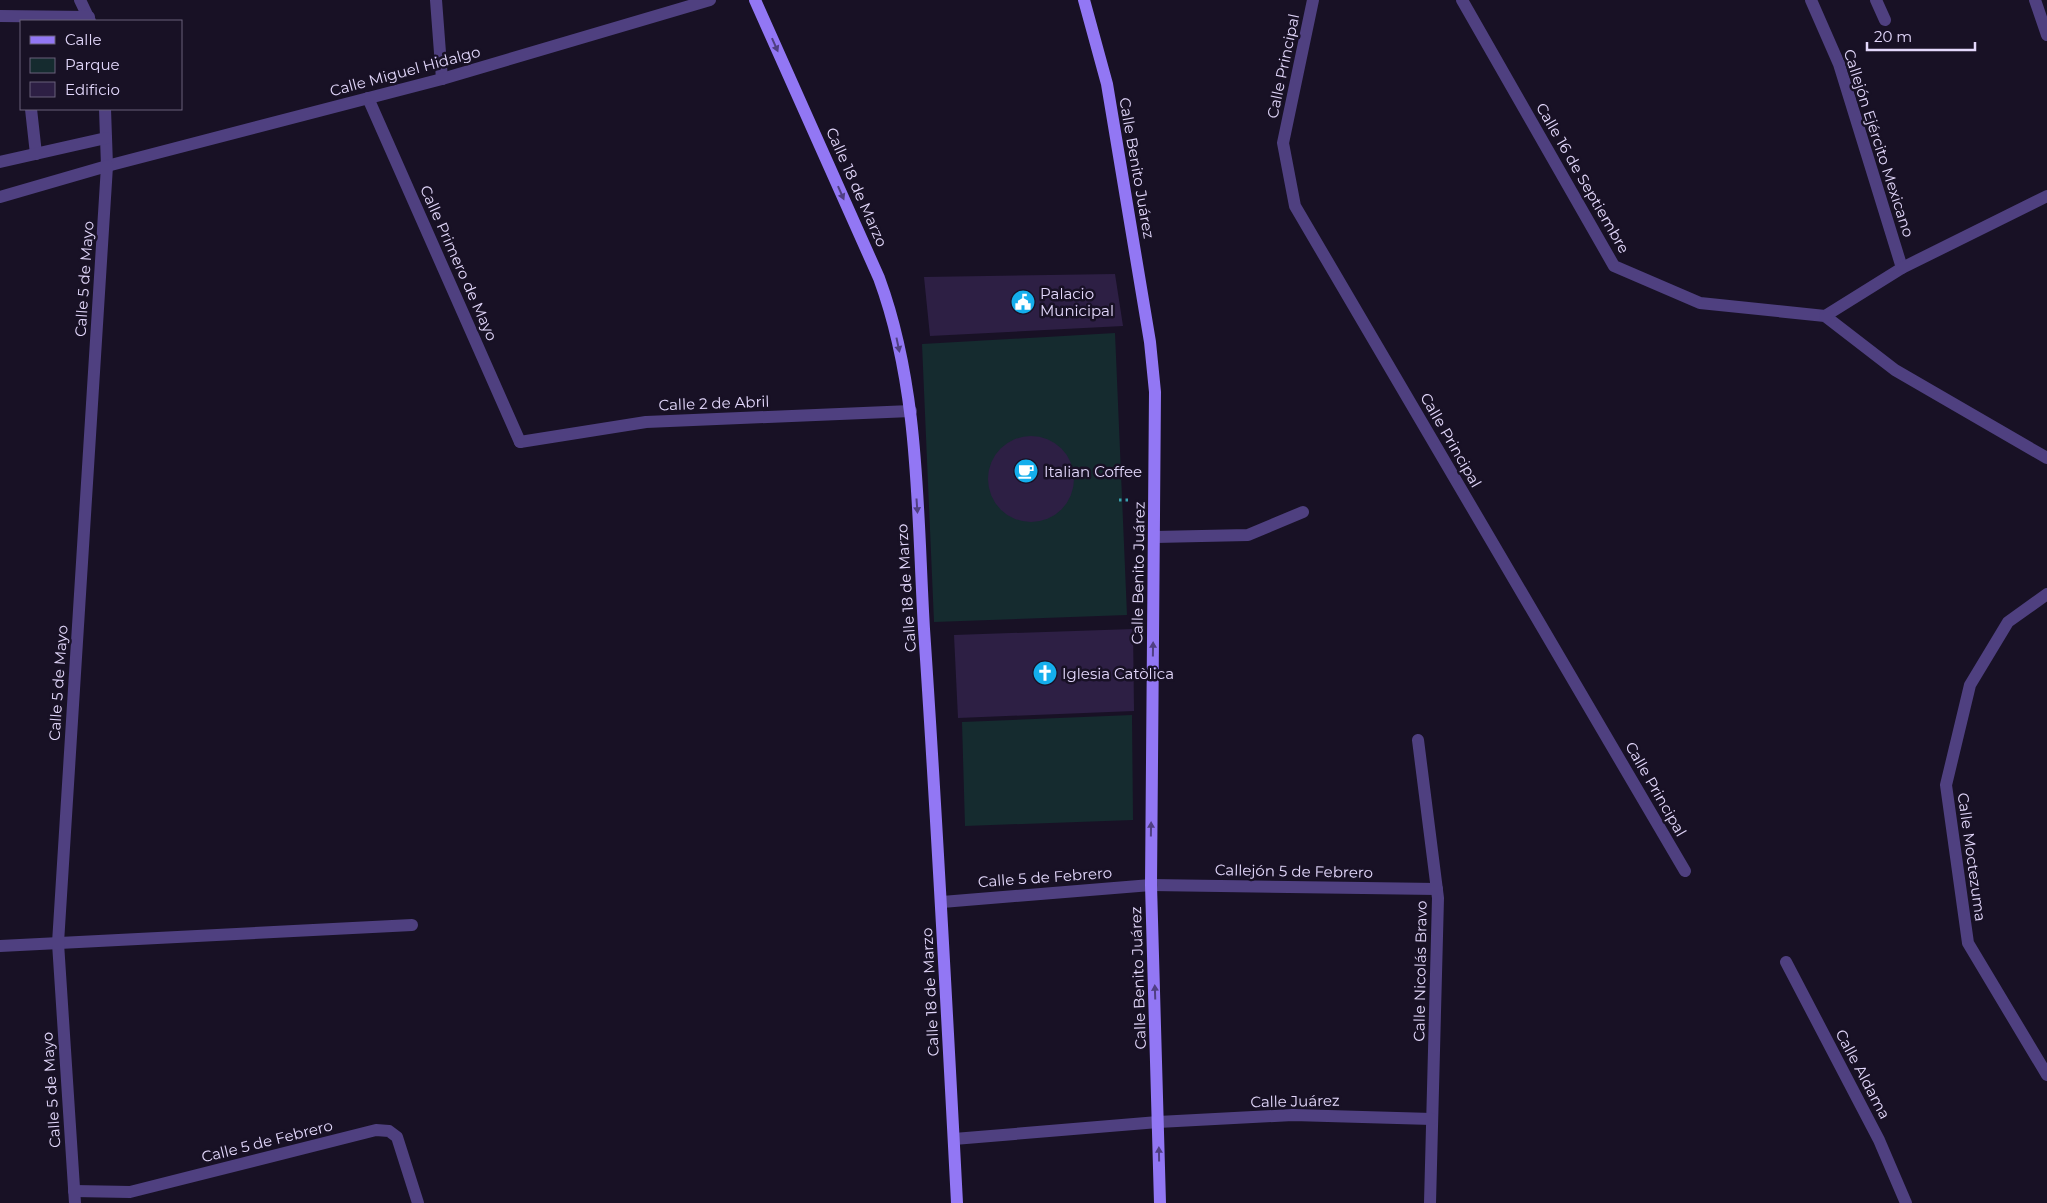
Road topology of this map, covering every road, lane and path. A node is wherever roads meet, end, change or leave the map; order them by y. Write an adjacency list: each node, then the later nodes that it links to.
1 (80, 0): 13 (street)
2 (436, 0): 16 (street)
3 (710, 0): 16 (street, Calle Miguel Hidalgo)
4 (755, 0): 28 (main road, Calle 18 de Marzo, one-way to 28)
5 (1084, 0): 32 (main road, Calle Benito Juárez)
6 (1313, 0): 35 (street, Calle Principal)
7 (1462, 0): 27 (street, Calle 16 de Septiembre)
8 (1811, 0): 26 (street, Callejón Ejército Mexicano)
9 (1876, 0): 14 (street)
10 (2035, 0): 15 (street)
11 (0, 16): 12 (street)
12 (21, 19): 13 (street)
13 (90, 19)
14 (1885, 20)
15 (2047, 34)
16 (442, 79): 17 (street, Calle Miguel Hidalgo)
17 (368, 98): 23 (street, Calle Miguel Hidalgo); 29 (street, Calle Primero de Mayo)
18 (31, 110): 21 (street)
19 (105, 110): 20 (street, Calle 5 de Mayo)
20 (106, 138): 21 (street); 23 (street, Calle 5 de Mayo)
21 (36, 154): 22 (street)
22 (0, 162)
23 (107, 166): 25 (street, Calle Miguel Hidalgo); 40 (street, Calle 5 de Mayo)
24 (2047, 196): 26 (street)
25 (0, 197)
26 (1902, 268): 27 (street)
27 (1825, 316): 30 (street)
28 (911, 411): 29 (street, Calle 2 de Abril); 38 (main road, Calle 18 de Marzo, one-way to 38)
29 (520, 442)
30 (2047, 458)
31 (1303, 512): 32 (street)
32 (1155, 537): 36 (main road, Calle Benito Juárez, one-way to 32)
33 (2047, 594): 43 (street, Calle Moctezuma)
34 (1418, 740): 37 (street, Calle Nicolás Bravo)
35 (1685, 871)
36 (1151, 885): 37 (street, Callejón 5 de Febrero); 38 (street, Calle 5 de Febrero); 45 (main road, Calle Benito Juárez, one-way to 36)
37 (1437, 889): 44 (street, Calle Nicolás Bravo)
38 (942, 902): 46 (main road, Calle 18 de Marzo)
39 (412, 925): 40 (street)
40 (58, 943): 41 (street); 47 (street, Calle 5 de Mayo)
41 (0, 946)
42 (1786, 962): 52 (street, Calle Aldama)
43 (2047, 1075)
44 (1432, 1119): 45 (street, Calle Juárez); 51 (street, Calle Nicolás Bravo)
45 (1158, 1122): 46 (street); 50 (main road, Calle Benito Juárez, one-way to 45)
46 (954, 1139): 49 (main road, Calle 18 de Marzo)
47 (74, 1197): 48 (street, Calle 5 de Febrero)
48 (418, 1203)
49 (957, 1203)
50 (1160, 1203)
51 (1430, 1203)
52 (1906, 1203)

